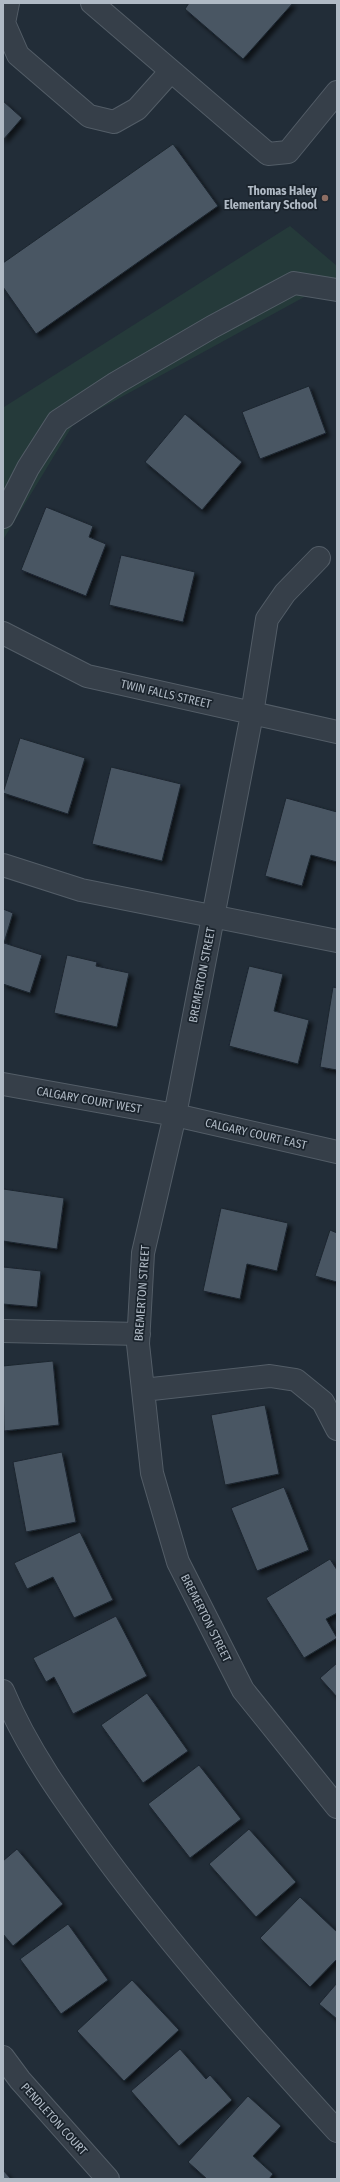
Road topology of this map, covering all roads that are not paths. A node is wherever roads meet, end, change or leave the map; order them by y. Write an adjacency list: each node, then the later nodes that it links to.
1 (8, 3): 3 (street)
2 (92, 3): 3 (street)
3 (171, 70): 4 (street)
4 (337, 92)
5 (337, 290): 6 (street)
6 (3, 517)
7 (319, 558): 9 (street, BREMERTON STREET)
8 (3, 633): 9 (street, TWIN FALLS STREET)
9 (252, 714): 10 (street, TWIN FALLS STREET); 12 (street, BREMERTON STREET)
10 (337, 732)
11 (3, 865): 12 (street)
12 (213, 916): 13 (street); 15 (street, BREMERTON STREET)
13 (337, 940)
14 (3, 1084): 15 (street, CALGARY COURT WEST)
15 (174, 1115): 16 (street, CALGARY COURT EAST); 18 (street, BREMERTON STREET)
16 (337, 1152)
17 (3, 1331): 18 (street)
18 (139, 1334): 19 (street, BREMERTON STREET)
19 (143, 1390): 20 (street); 22 (street, BREMERTON STREET)
20 (337, 1429)
21 (3, 1691): 24 (street)
22 (337, 1807)
23 (3, 2056): 25 (street, PENDLETON COURT)
24 (337, 2131)
25 (108, 2179)

